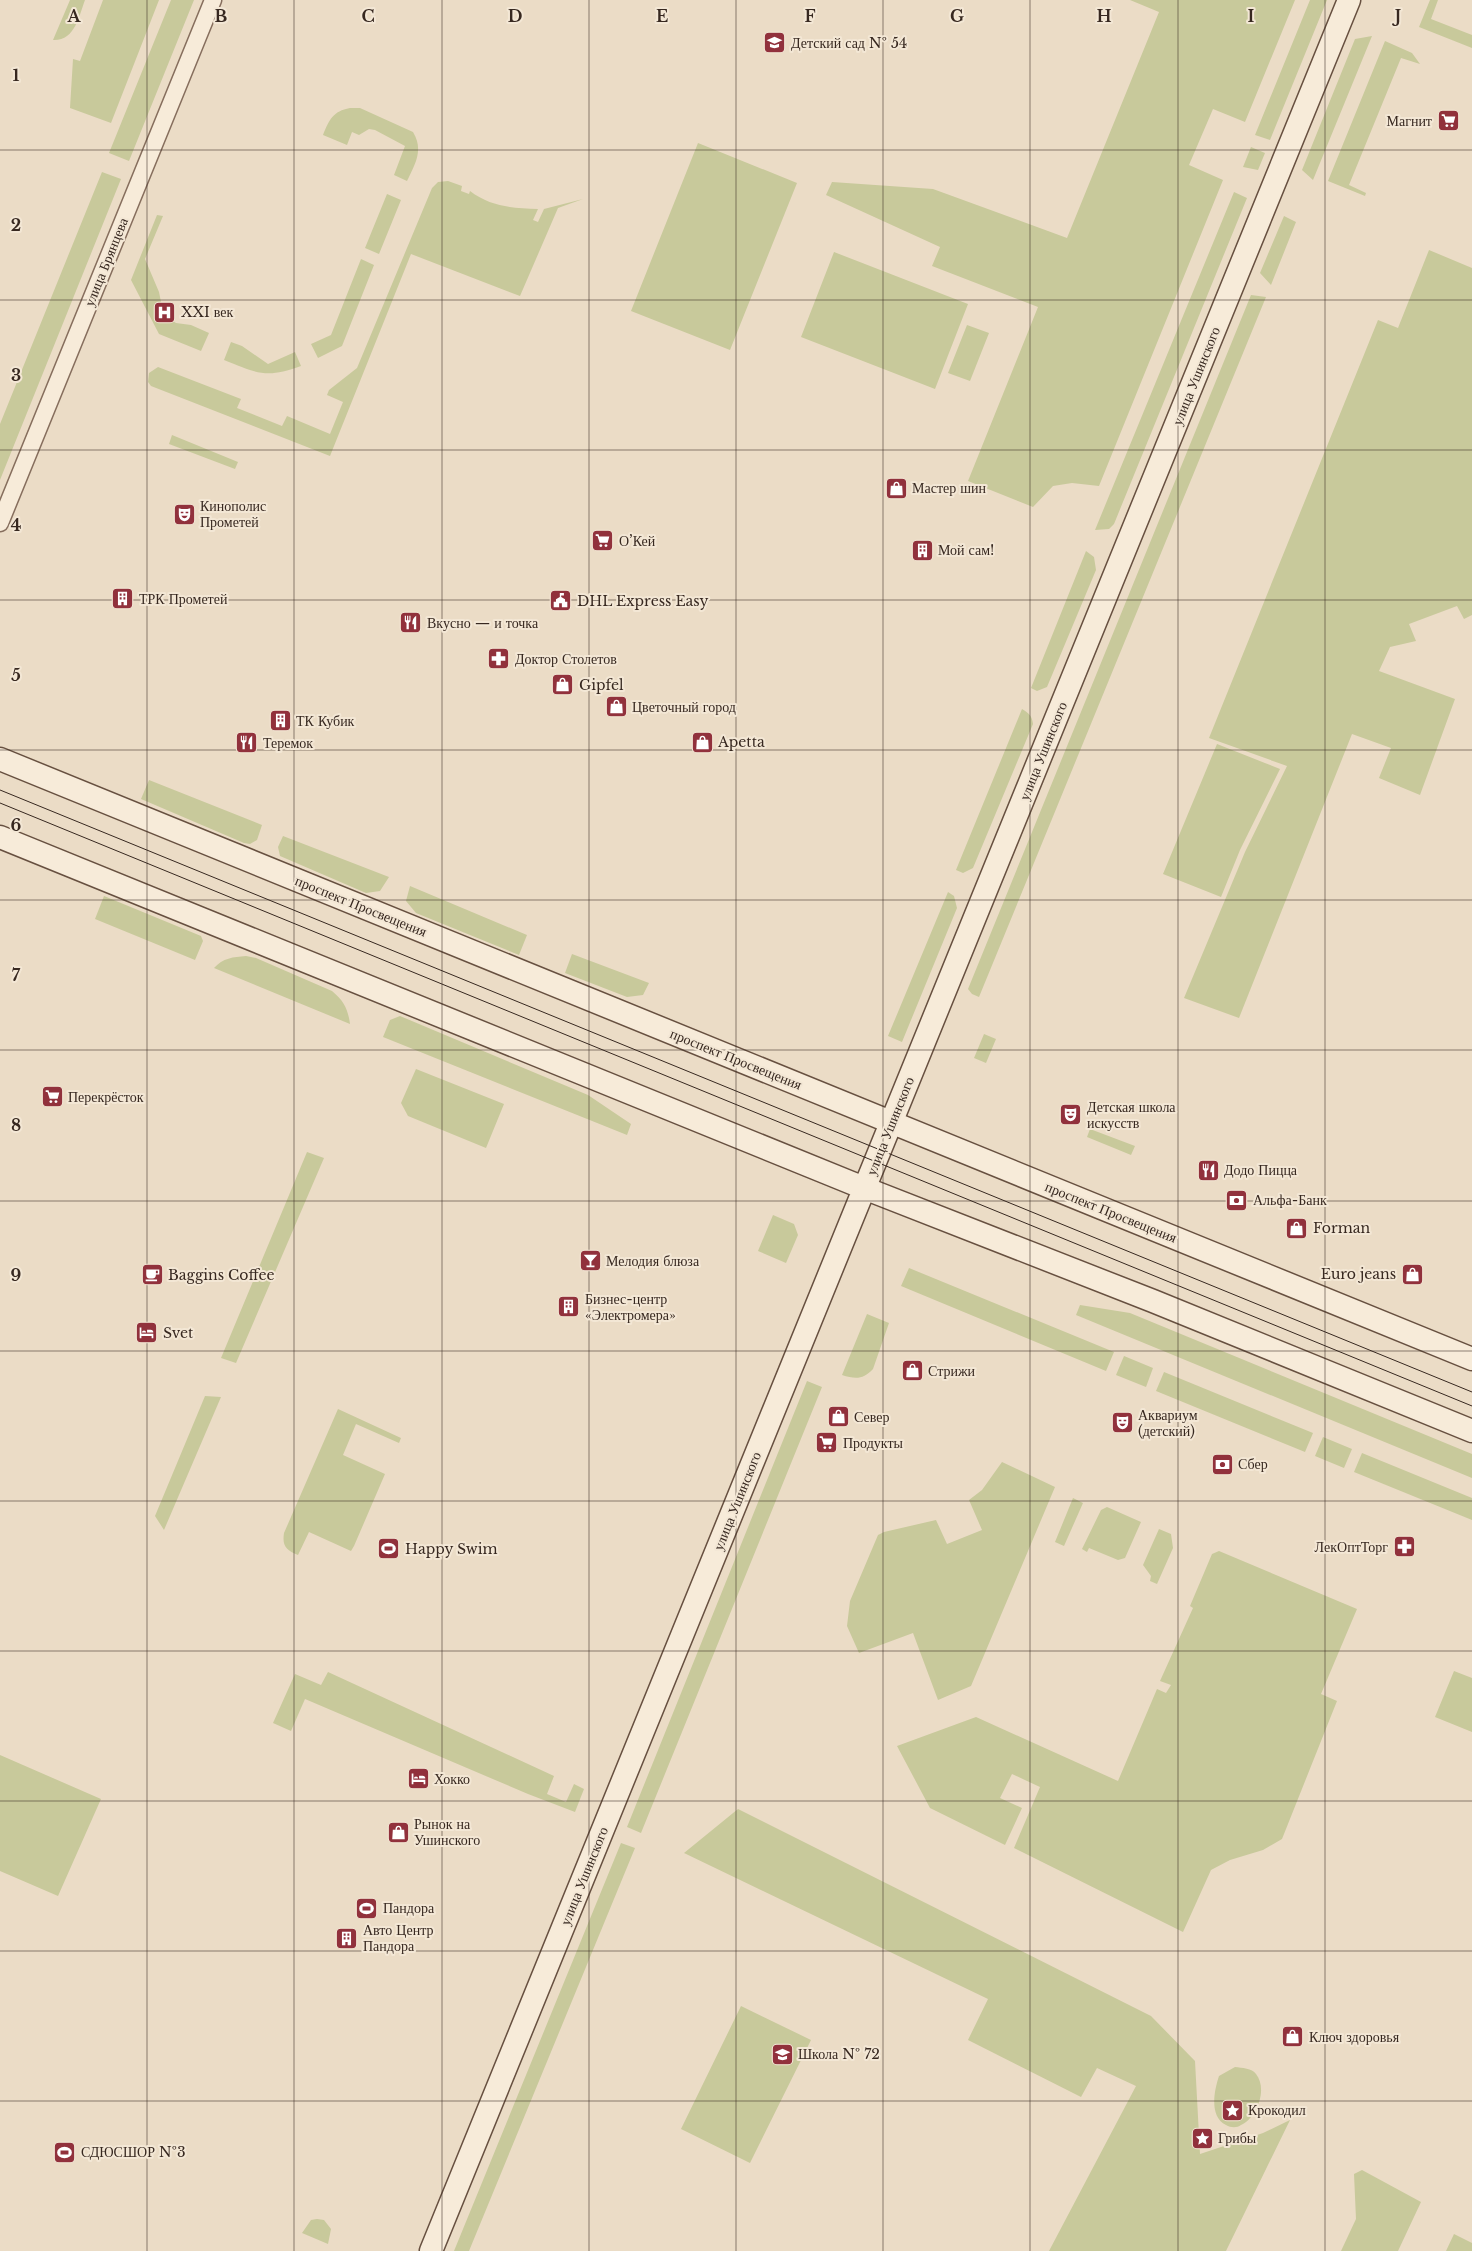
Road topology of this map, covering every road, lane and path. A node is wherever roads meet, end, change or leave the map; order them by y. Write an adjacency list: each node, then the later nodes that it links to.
1 (213, 0): 3 (street, улица Брянцева)
2 (1349, 0): 6 (main road, улица Ушинского)
3 (0, 523)
4 (0, 759): 6 (main road, проспект Просвещения)
5 (0, 837): 7 (main road)
6 (892, 1123): 7 (main road, улица Ушинского); 8 (main road, проспект Просвещения)
7 (864, 1188): 9 (main road); 10 (main road, улица Ушинского)
8 (1472, 1359)
9 (1472, 1431)
10 (431, 2251)

